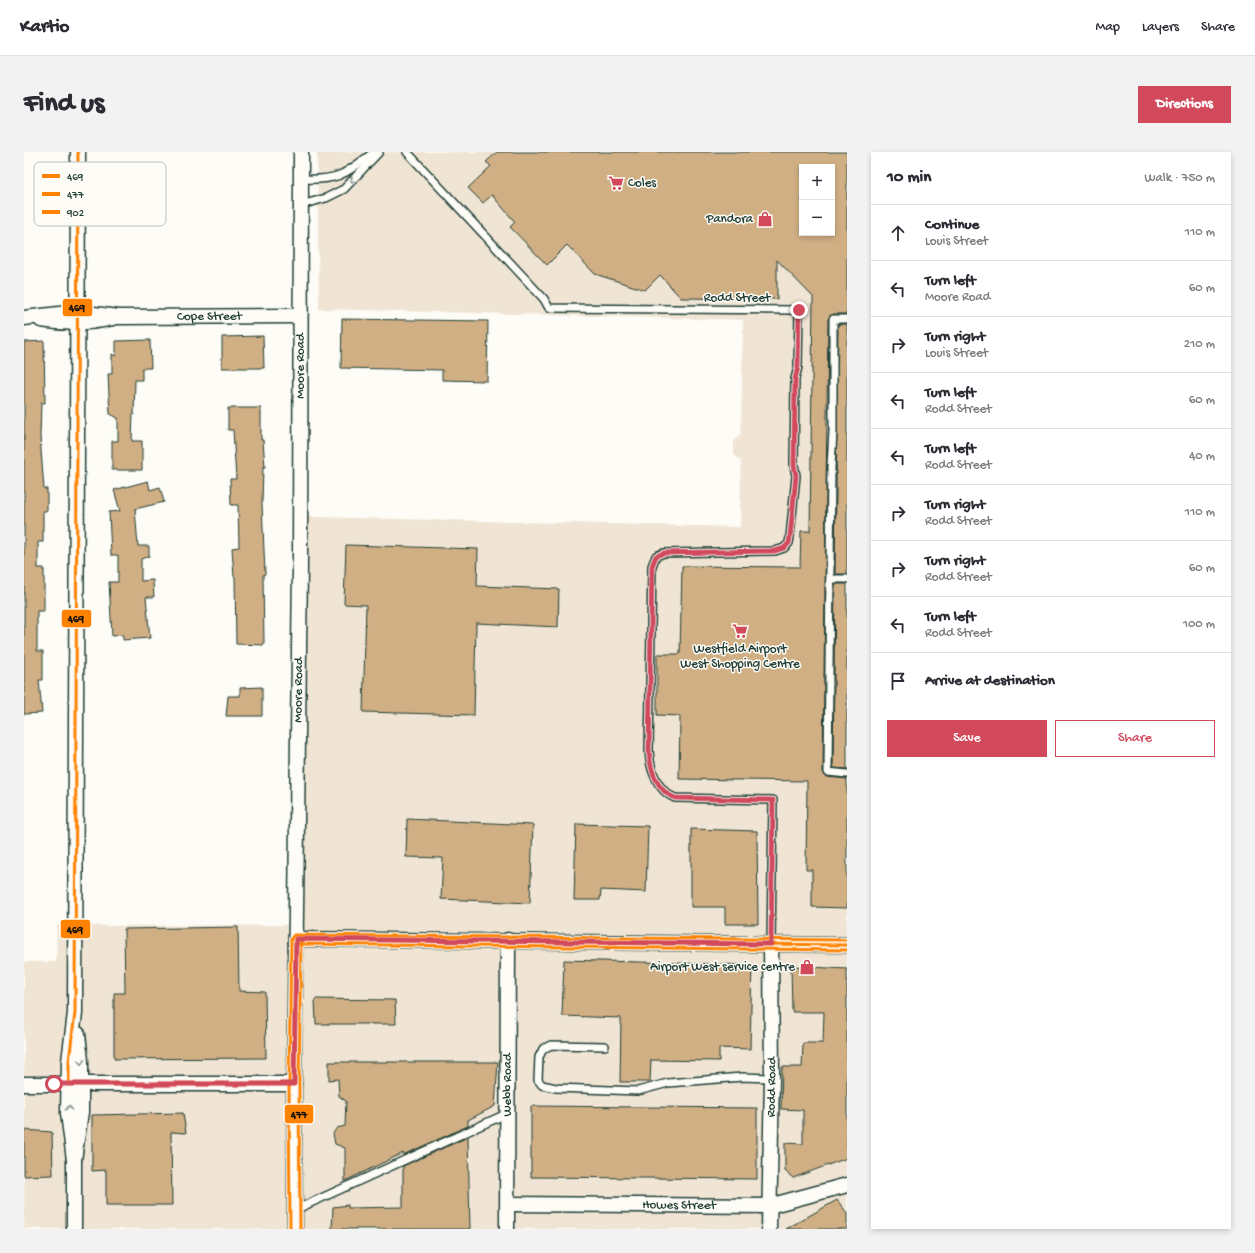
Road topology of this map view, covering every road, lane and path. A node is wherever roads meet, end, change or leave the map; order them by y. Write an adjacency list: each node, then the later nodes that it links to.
1 (78, 152): 6 (street)
2 (301, 152): 7 (street, Moore Road)
3 (374, 152): 7 (lane)
4 (379, 152): 8 (lane, one-way to 8)
5 (407, 152): 19 (lane, Rodd Street)
6 (78, 162)
7 (301, 179): 8 (street, Moore Road)
8 (301, 205): 10 (street, Moore Road)
9 (78, 226): 12 (street)
10 (300, 316): 12 (street, Cope Street); 17 (street, Moore Road)
11 (24, 318): 12 (street, Cope Street)
12 (77, 318): 24 (street)
13 (847, 319): 14 (lane)
14 (830, 579): 15 (lane); 16 (lane)
15 (847, 579)
16 (847, 774)
17 (296, 939): 18 (street); 25 (street, Moore Road)
18 (508, 940): 19 (street); 26 (street, Webb Road)
19 (771, 944): 20 (street); 22 (street, Rodd Road)
20 (847, 945)
21 (605, 1046): 22 (lane)
22 (772, 1078): 29 (street, Rodd Road)
23 (24, 1084): 24 (street)
24 (75, 1084): 25 (street); 31 (street)
25 (294, 1084): 30 (street, Moore Road)
26 (506, 1114): 28 (street, Webb Road); 30 (lane)
27 (847, 1185): 29 (street, Howes Street)
28 (508, 1204): 29 (street, Howes Street); 33 (street, Webb Road)
29 (769, 1206): 34 (street, Rodd Road)
30 (295, 1210): 32 (street, Moore Road)
31 (74, 1229)
32 (295, 1229)
33 (508, 1229)
34 (769, 1229)

